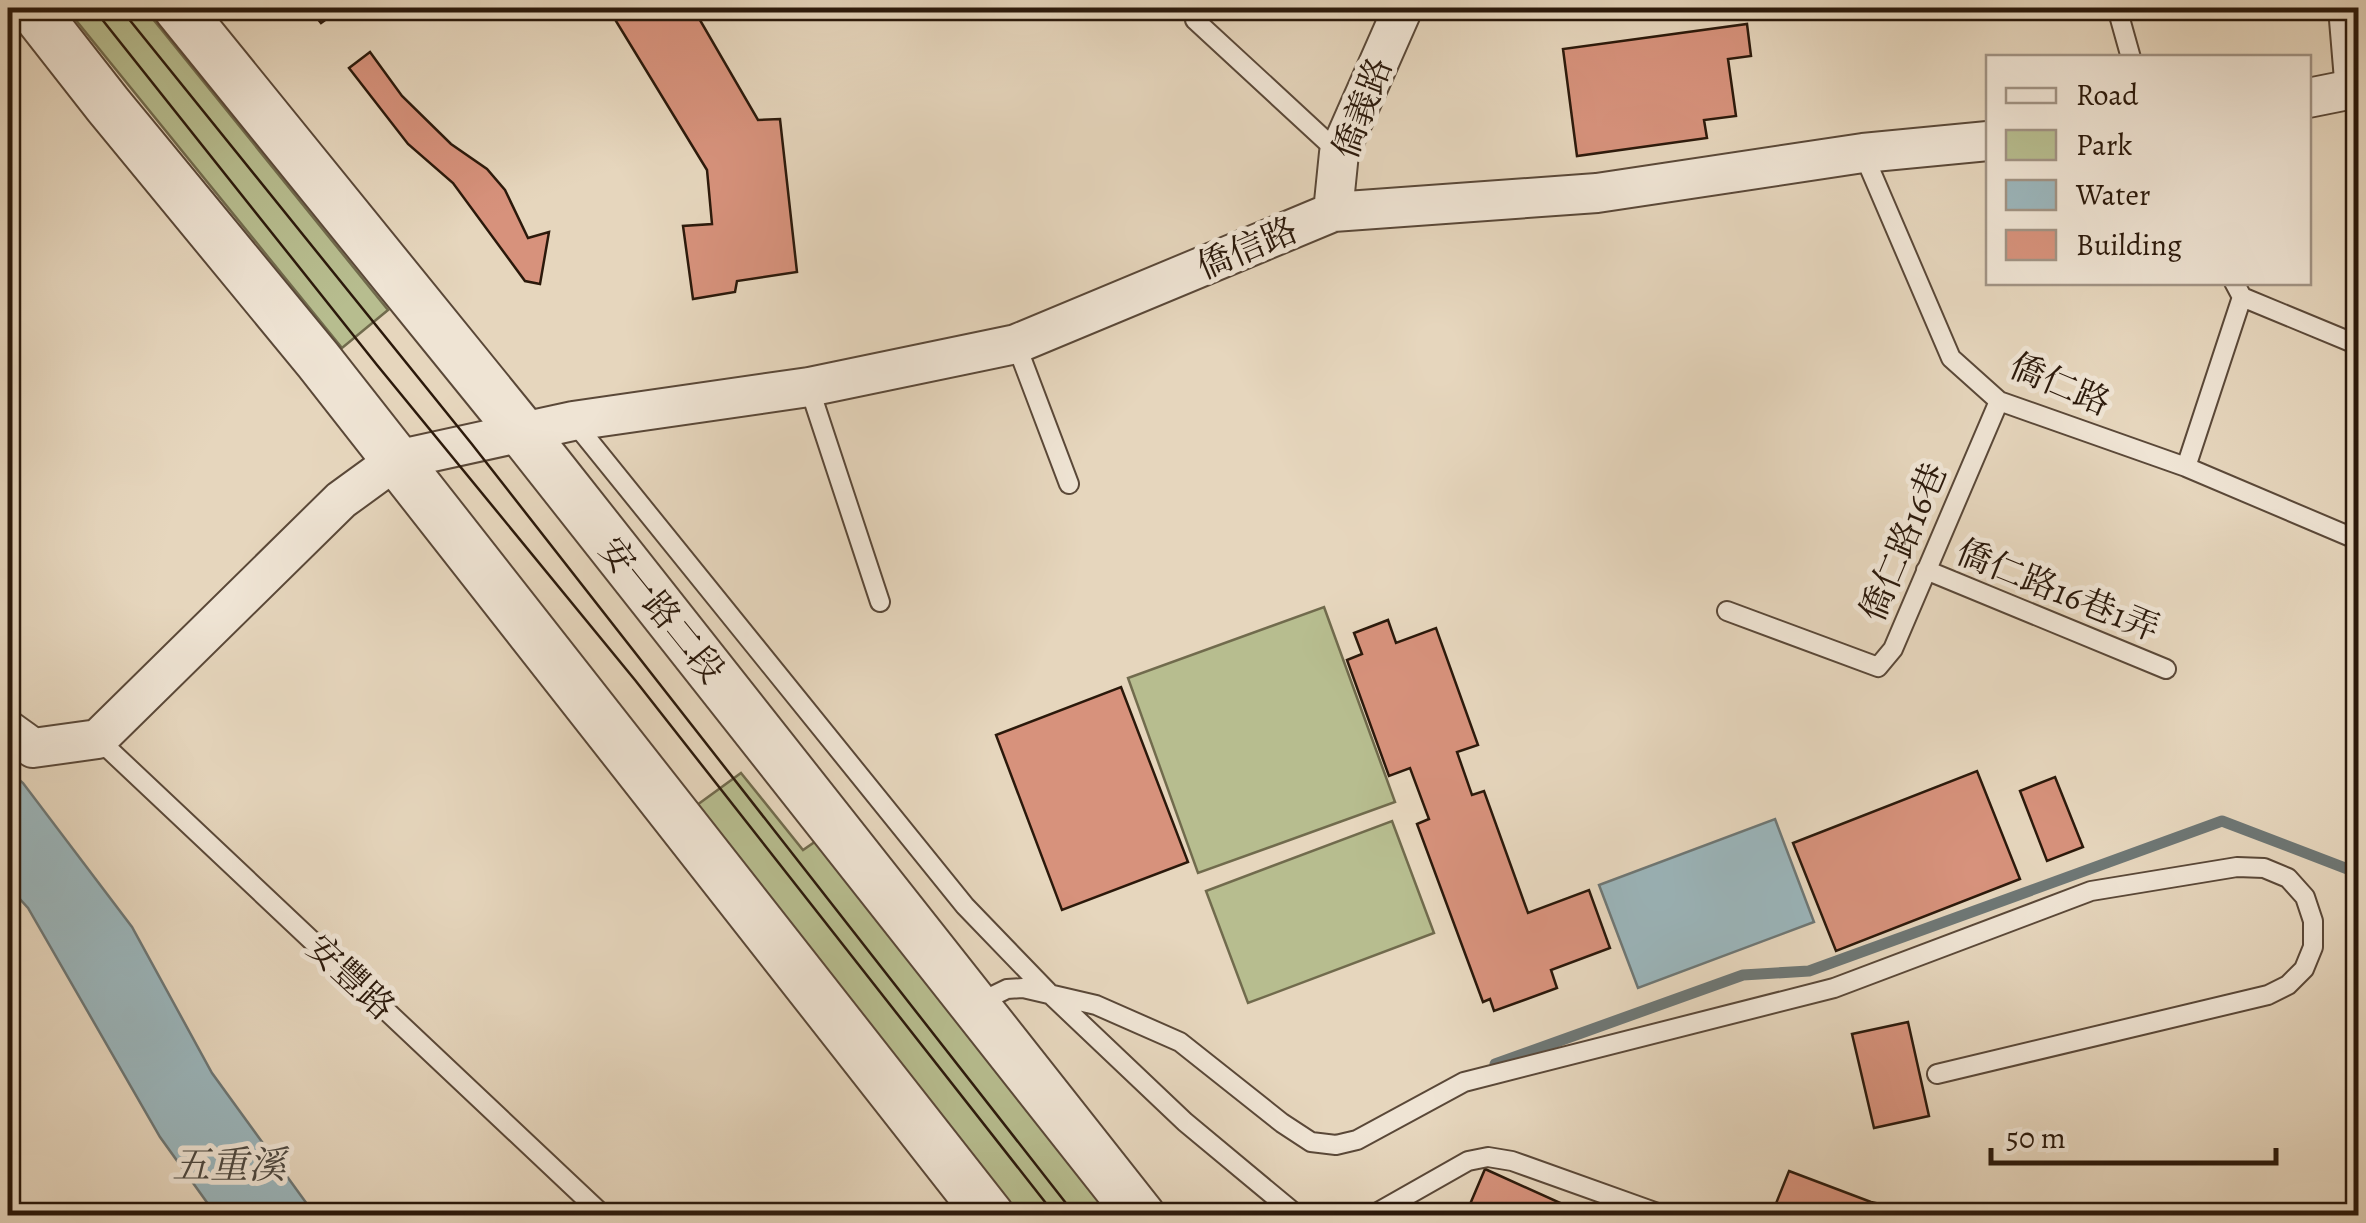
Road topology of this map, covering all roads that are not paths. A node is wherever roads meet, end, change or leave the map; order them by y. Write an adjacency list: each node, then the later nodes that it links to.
1 (32, 8): 20 (street)
2 (178, 8): 19 (street, 安一路二段)
3 (1206, 8): 10 (lane)
4 (1403, 8): 10 (street, 僑義路)
5 (2117, 8): 7 (lane)
6 (2338, 8): 8 (lane)
7 (2129, 55)
8 (2343, 96)
9 (1986, 141): 11 (street, 僑信路)
10 (1339, 153): 12 (street, 僑義路)
11 (1863, 154): 12 (street, 僑信路); 17 (lane, 僑仁路)
12 (1333, 212): 14 (street, 僑信路)
13 (2238, 290): 15 (lane); 21 (lane)
14 (1016, 344): 16 (street, 僑信路); 22 (lane)
15 (2358, 345)
16 (809, 387): 18 (street, 僑信路); 25 (lane)
17 (1999, 401): 21 (lane, 僑仁路); 24 (lane, 僑仁路16巷)
18 (573, 421): 19 (street, 僑信路); 30 (lane)
19 (522, 432): 20 (street, 僑信路); 31 (street, 安一路二段)
20 (396, 460): 29 (street); 34 (street)
21 (2186, 468): 23 (lane, 僑仁路)
22 (1070, 484)
23 (2358, 540)
24 (1926, 570): 26 (lane, 僑仁路16巷); 27 (lane, 僑仁路16巷1弄)
25 (880, 602)
26 (1726, 611)
27 (2166, 669)
28 (8, 730): 29 (street)
29 (98, 739): 33 (lane, 安豐路)
30 (1048, 992): 31 (lane); 32 (lane); 36 (lane)
31 (976, 1004): 35 (street, 安一路二段)
32 (1937, 1074)
33 (604, 1216)
34 (990, 1216)
35 (1141, 1216)
36 (1298, 1216)
37 (1371, 1216): 38 (lane)
38 (1666, 1216)

